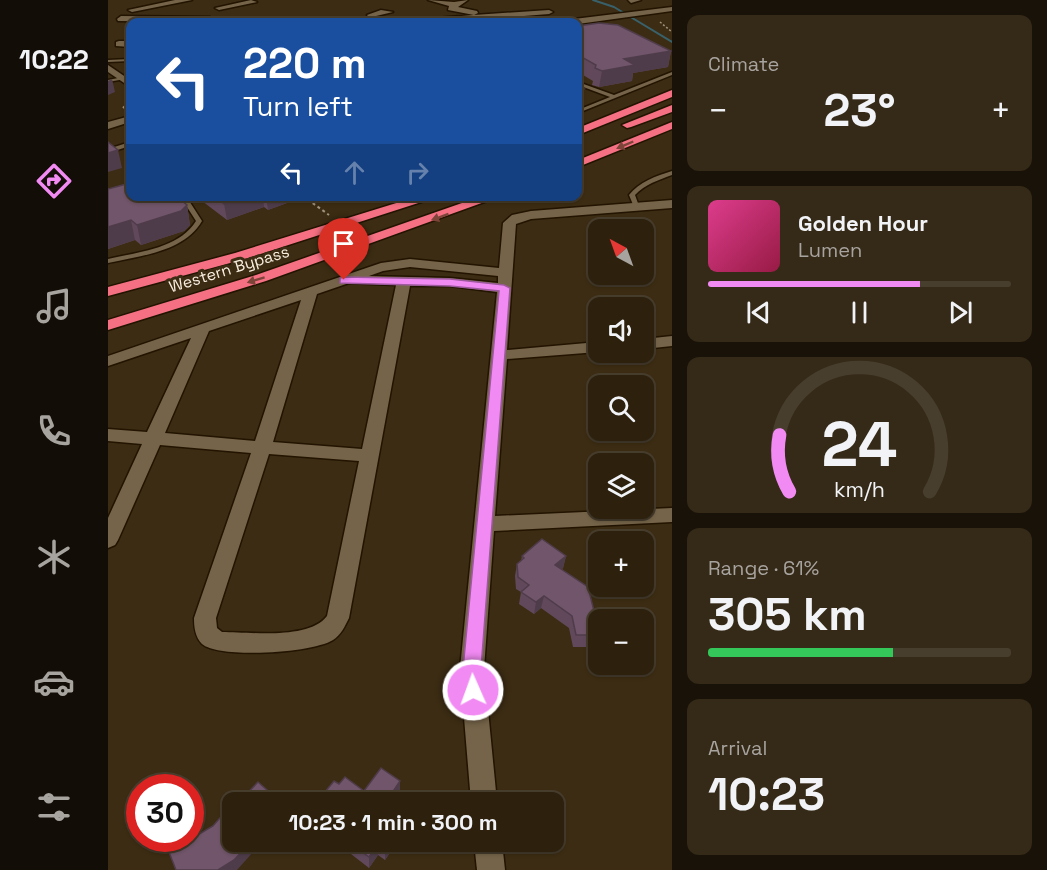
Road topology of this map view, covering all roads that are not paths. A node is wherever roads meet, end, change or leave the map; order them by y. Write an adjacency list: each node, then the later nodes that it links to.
1 (135, 0): 9 (street)
2 (188, 0): 9 (street)
3 (464, 0): 8 (street)
4 (637, 0): 5 (street)
5 (632, 1)
6 (254, 2): 10 (street)
7 (432, 5): 8 (street)
8 (453, 6): 14 (street)
9 (147, 8): 18 (street)
10 (219, 8)
11 (672, 8): 17 (street)
12 (389, 12): 15 (street)
13 (549, 12): 14 (street)
14 (490, 17): 16 (street)
15 (374, 18)
16 (477, 18)
17 (582, 21)
18 (122, 23)
19 (119, 44): 20 (street)
20 (126, 44)
21 (126, 60): 22 (lane)
22 (108, 62)
23 (108, 68): 25 (street)
24 (672, 73): 30 (lane)
25 (126, 80)
26 (108, 81): 27 (lane)
27 (126, 81)
28 (582, 85): 30 (lane)
29 (672, 93): 35 (highway)
30 (615, 97): 32 (lane)
31 (672, 108): 37 (highway)
32 (582, 110)
33 (672, 125): 40 (highway, one-way to 40)
34 (126, 128): 36 (street)
35 (582, 130)
36 (108, 133)
37 (582, 142)
38 (126, 145): 39 (lane)
39 (108, 151)
40 (582, 162)
41 (672, 173): 47 (lane)
42 (186, 201): 49 (lane)
43 (388, 201): 48 (highway)
44 (418, 201): 48 (highway, Western Bypass)
45 (481, 201): 55 (highway, Western Bypass, one-way to 55)
46 (672, 204): 47 (street)
47 (636, 206): 51 (street)
48 (270, 247): 54 (highway, Western Bypass)
49 (108, 261)
50 (344, 280): 51 (street); 52 (street); 53 (street)
51 (505, 280): 52 (street); 60 (street)
52 (404, 281): 65 (street)
53 (311, 291): 56 (street); 64 (street)
54 (108, 292)
55 (108, 325)
56 (202, 330): 61 (street); 63 (street)
57 (672, 341): 58 (street)
58 (654, 343)
59 (588, 348): 60 (street)
60 (500, 355): 67 (street)
61 (108, 361)
62 (108, 435): 63 (street)
63 (154, 439): 64 (street); 68 (street)
64 (262, 448): 65 (street); 65 (street)
65 (370, 456)
66 (672, 515): 67 (street)
67 (485, 524): 69 (street)
68 (108, 540)
69 (483, 792)
70 (489, 852): 71 (street)
71 (491, 870)

